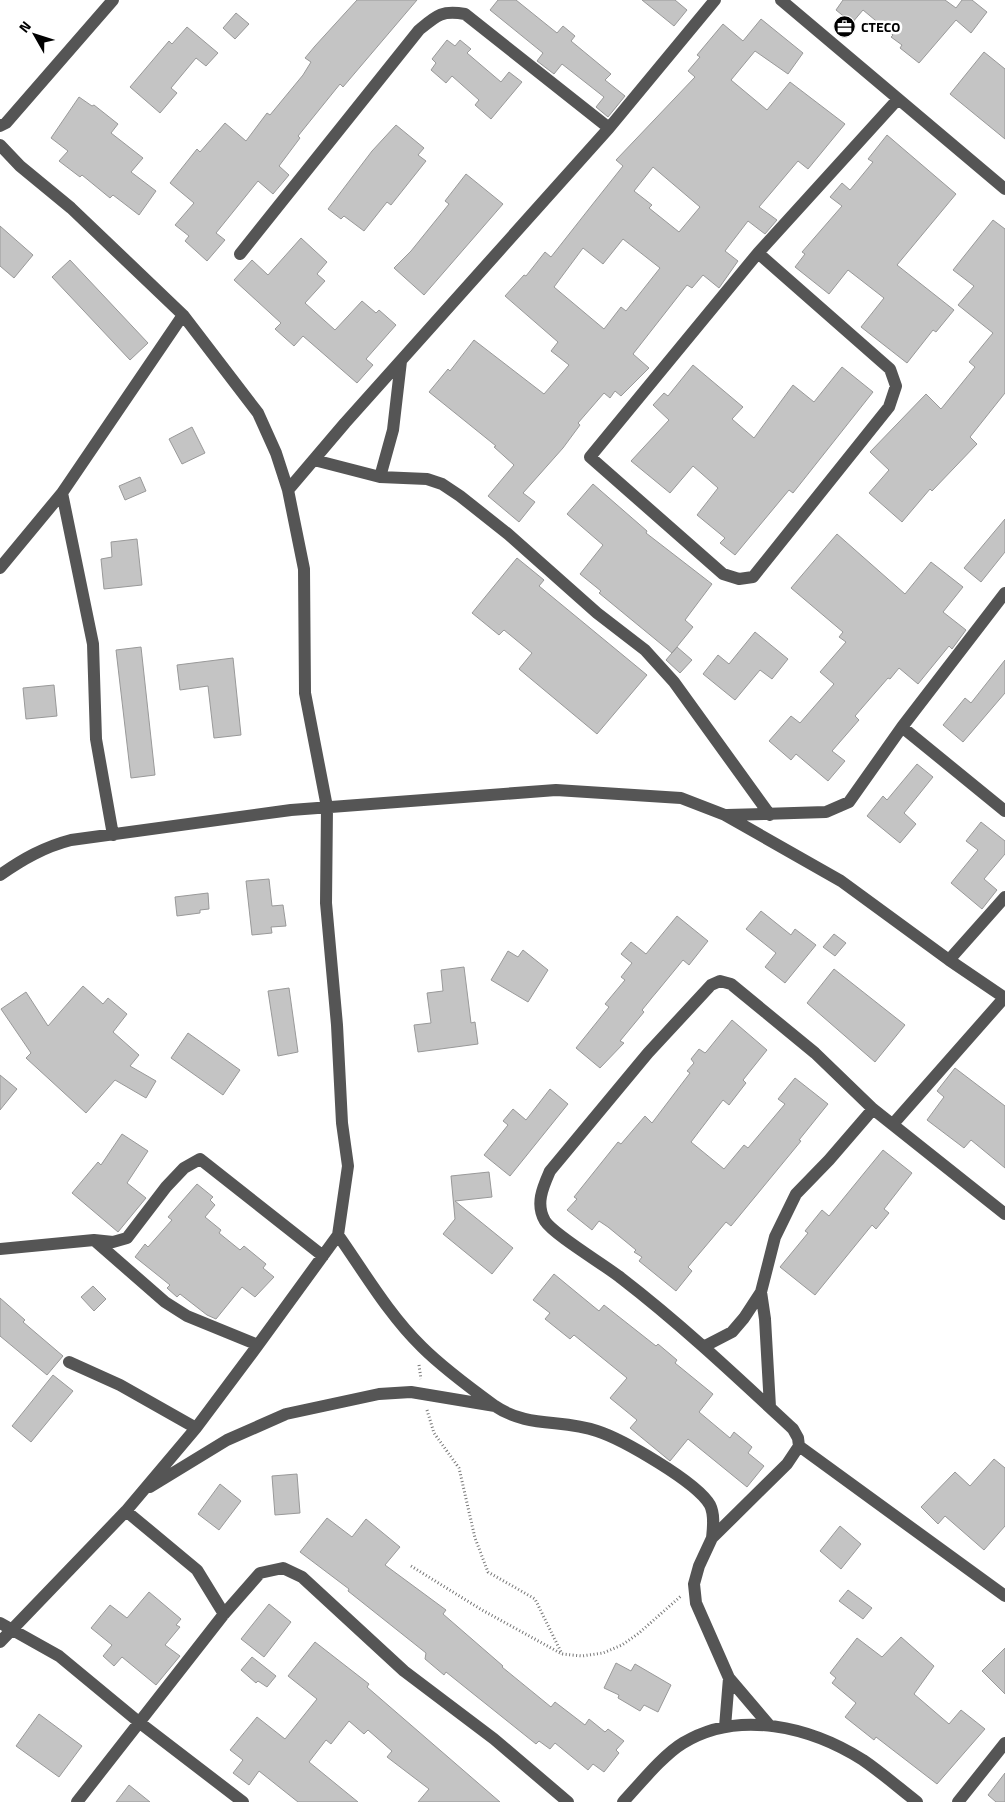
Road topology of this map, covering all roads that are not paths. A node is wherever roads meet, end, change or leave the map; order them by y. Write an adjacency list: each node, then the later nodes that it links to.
1 (113, 0): 5 (street)
2 (715, 0): 6 (street)
3 (781, 0): 4 (street)
4 (898, 99): 8 (street); 9 (street)
5 (0, 126)
6 (609, 128): 10 (street); 12 (street)
7 (0, 145): 11 (street)
8 (1005, 189)
9 (758, 253): 9 (street)
10 (240, 254)
11 (183, 315): 15 (street); 16 (street)
12 (401, 361): 13 (street); 14 (street)
13 (314, 460): 14 (street); 15 (street)
14 (380, 478): 23 (street)
15 (288, 490): 20 (street)
16 (62, 493): 17 (street); 24 (street)
17 (0, 568)
18 (1005, 593): 19 (street)
19 (902, 727): 21 (street); 23 (street)
20 (327, 807): 22 (street); 24 (street); 32 (street)
21 (1005, 811)
22 (724, 815): 23 (street); 27 (street)
23 (770, 815)
24 (113, 835): 25 (street)
25 (0, 875)
26 (1005, 897): 27 (street)
27 (949, 960): 28 (street)
28 (1005, 998): 30 (street)
29 (873, 1109): 30 (street); 36 (street); 38 (street)
30 (893, 1124): 31 (street)
31 (1005, 1214)
32 (338, 1235): 35 (street); 40 (street)
33 (94, 1240): 34 (street); 35 (street); 37 (street)
34 (0, 1249)
35 (323, 1256): 37 (street)
36 (761, 1292): 38 (street); 41 (street)
37 (258, 1345): 42 (street)
38 (705, 1346): 41 (street)
39 (69, 1362): 42 (street)
40 (496, 1407): 44 (street); 46 (street)
41 (770, 1408): 43 (street)
42 (196, 1428): 44 (street)
43 (799, 1446): 46 (street); 47 (street)
44 (139, 1493): 45 (street)
45 (126, 1511): 48 (street); 49 (street)
46 (712, 1538): 51 (street)
47 (1005, 1596)
48 (224, 1614): 52 (street); 58 (street)
49 (5, 1626): 50 (street); 52 (street)
50 (0, 1642)
51 (729, 1678): 53 (street); 54 (street)
52 (140, 1723): 56 (street); 57 (street)
53 (769, 1726): 54 (street); 60 (street)
54 (725, 1727): 59 (street)
55 (1005, 1743): 61 (street)
56 (77, 1802)
57 (243, 1802)
58 (568, 1802)
59 (623, 1802)
60 (917, 1802)
61 (958, 1802)

